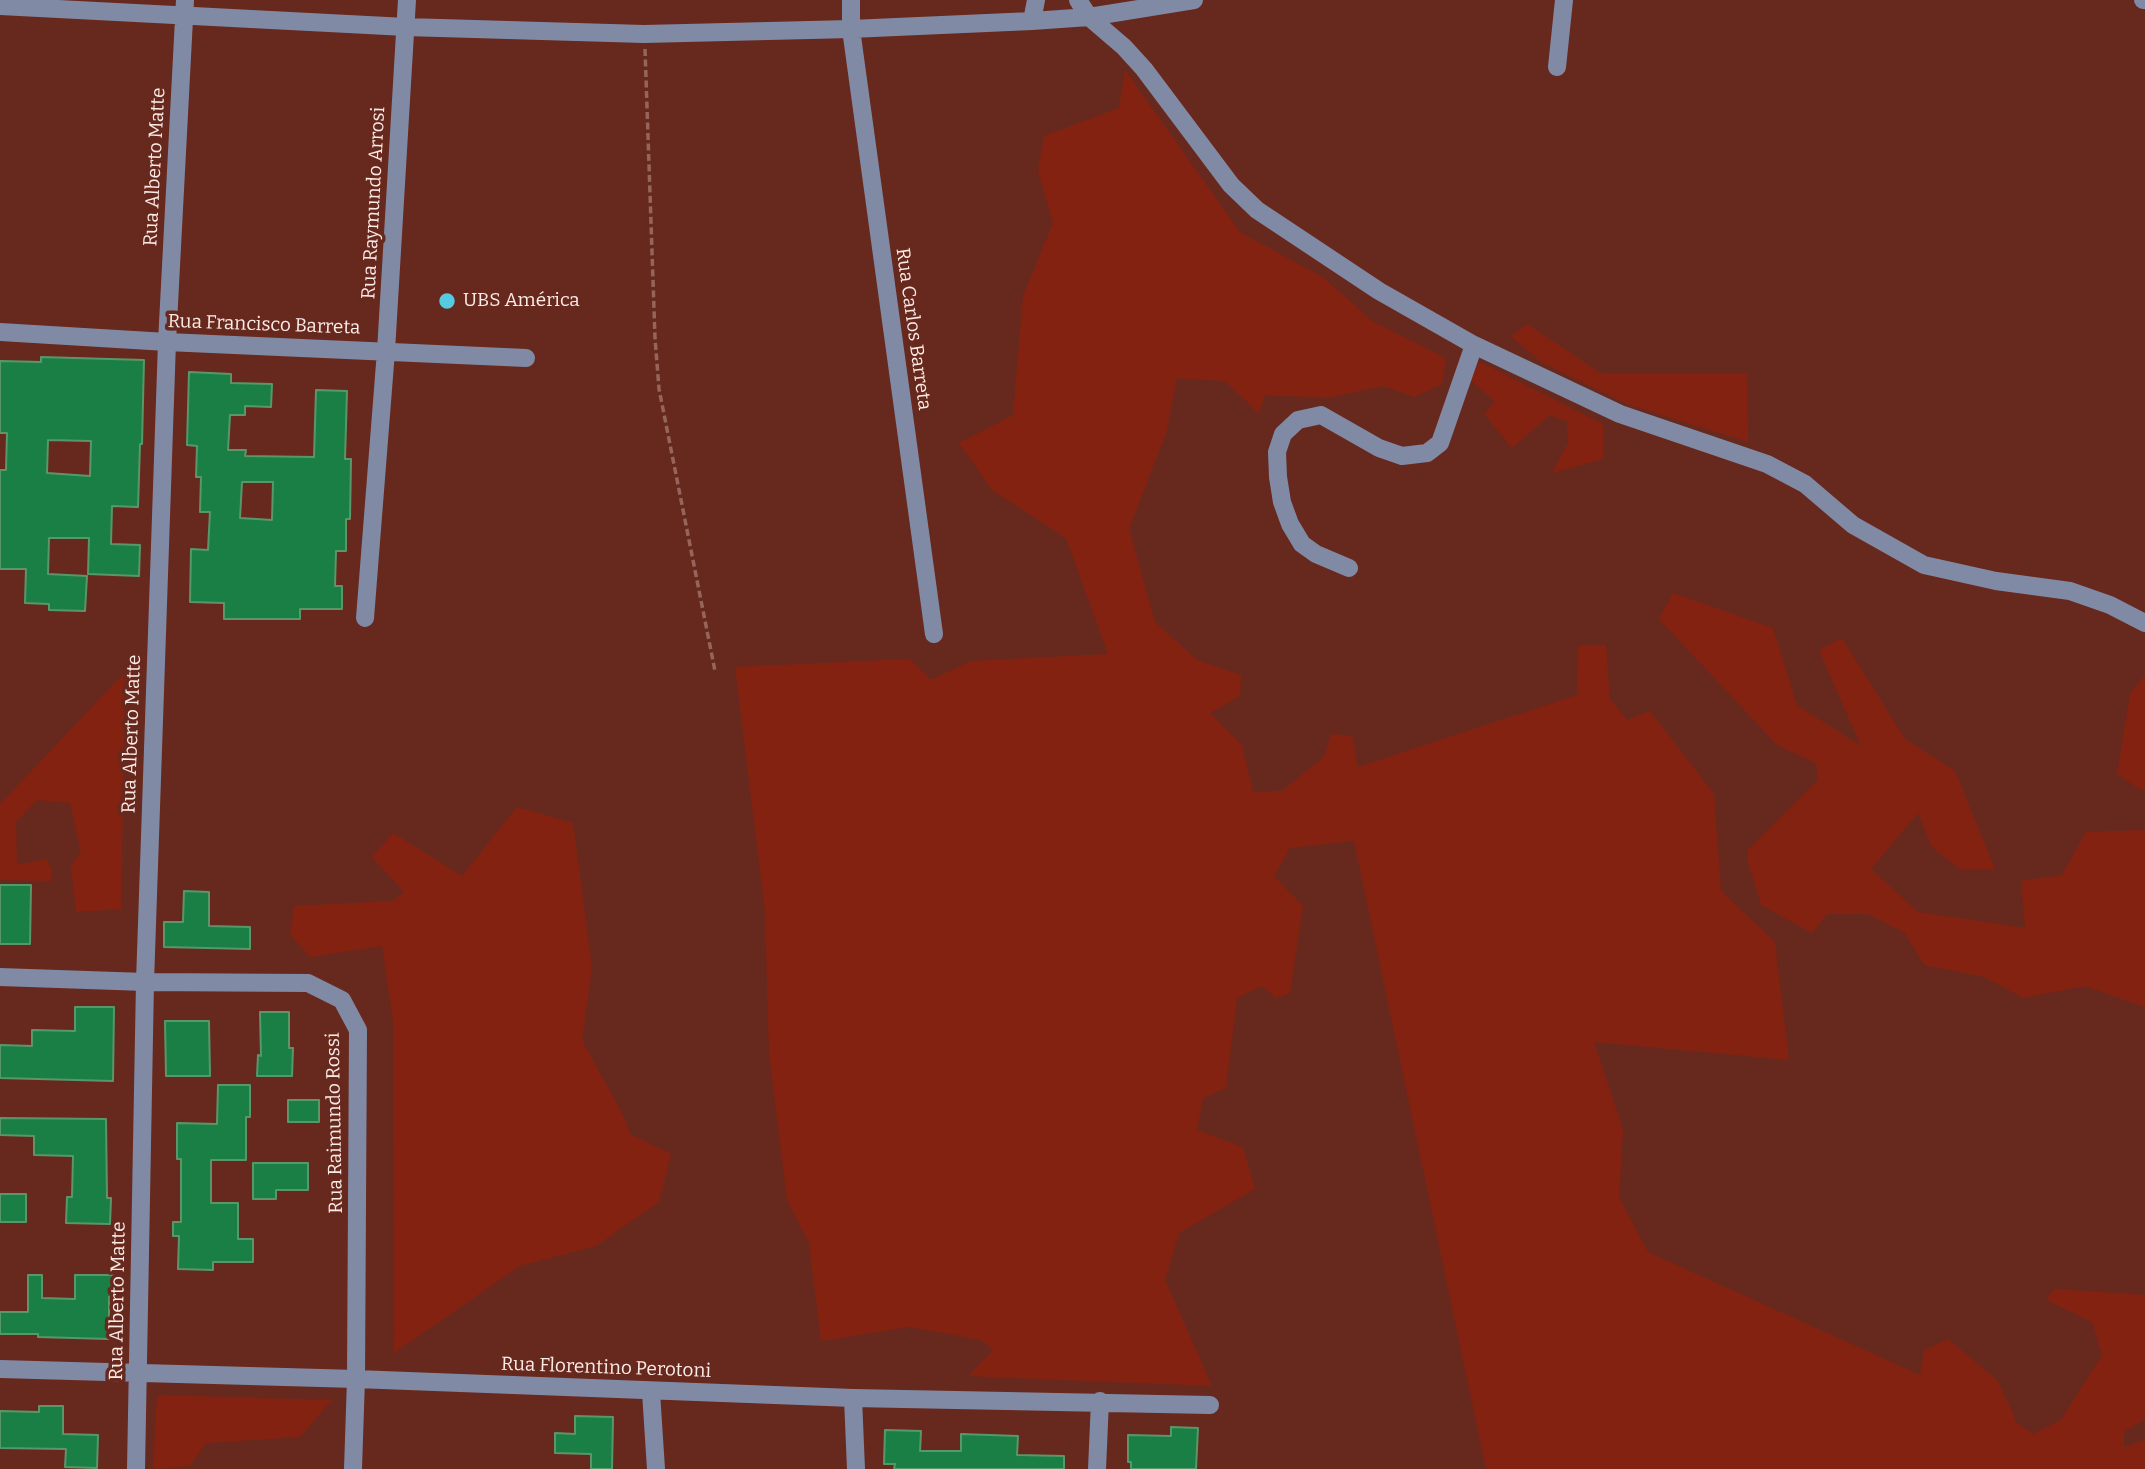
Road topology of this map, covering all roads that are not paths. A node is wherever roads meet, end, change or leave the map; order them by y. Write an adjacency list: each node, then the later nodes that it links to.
1 (407, 0): 11 (street, Rua Raymundo Arrosi)
2 (851, 0): 12 (street, Rua Carlos Barreta)
3 (1036, 0): 10 (street)
4 (1078, 0): 9 (street)
5 (1194, 0): 9 (street)
6 (1564, 0): 13 (street)
7 (0, 6): 8 (street)
8 (185, 8): 11 (street); 15 (street, Rua Alberto Matte)
9 (1089, 17): 10 (street); 16 (street)
10 (1032, 21): 12 (street)
11 (405, 27): 12 (street); 17 (street, Rua Raymundo Arrosi)
12 (851, 29): 22 (street, Rua Carlos Barreta)
13 (1557, 67)
14 (0, 332): 15 (street, Rua Francisco Barreta)
15 (167, 342): 17 (street, Rua Francisco Barreta); 24 (street, Rua Alberto Matte)
16 (1474, 345): 19 (street); 21 (street)
17 (386, 351): 18 (street, Rua Francisco Barreta); 20 (street, Rua Raymundo Arrosi)
18 (526, 358)
19 (1349, 568)
20 (365, 618)
21 (2145, 623)
22 (934, 634)
23 (0, 977): 24 (street, Rua Raimundo Rossi)
24 (145, 982): 26 (street, Rua Alberto Matte); 27 (street, Rua Raimundo Rossi)
25 (0, 1369): 26 (street, Rua Florentino Perotoni)
26 (137, 1373): 27 (street, Rua Florentino Perotoni); 32 (street, Rua Alberto Matte)
27 (356, 1379): 28 (street, Rua Florentino Perotoni); 33 (street, Rua Raimundo Rossi)
28 (651, 1392): 29 (street, Rua Florentino Perotoni); 34 (street)
29 (853, 1398): 30 (street, Rua Florentino Perotoni); 35 (street)
30 (1100, 1401): 31 (street, Rua Florentino Perotoni); 36 (street)
31 (1210, 1405)
32 (136, 1469)
33 (353, 1469)
34 (656, 1469)
35 (856, 1469)
36 (1097, 1469)

